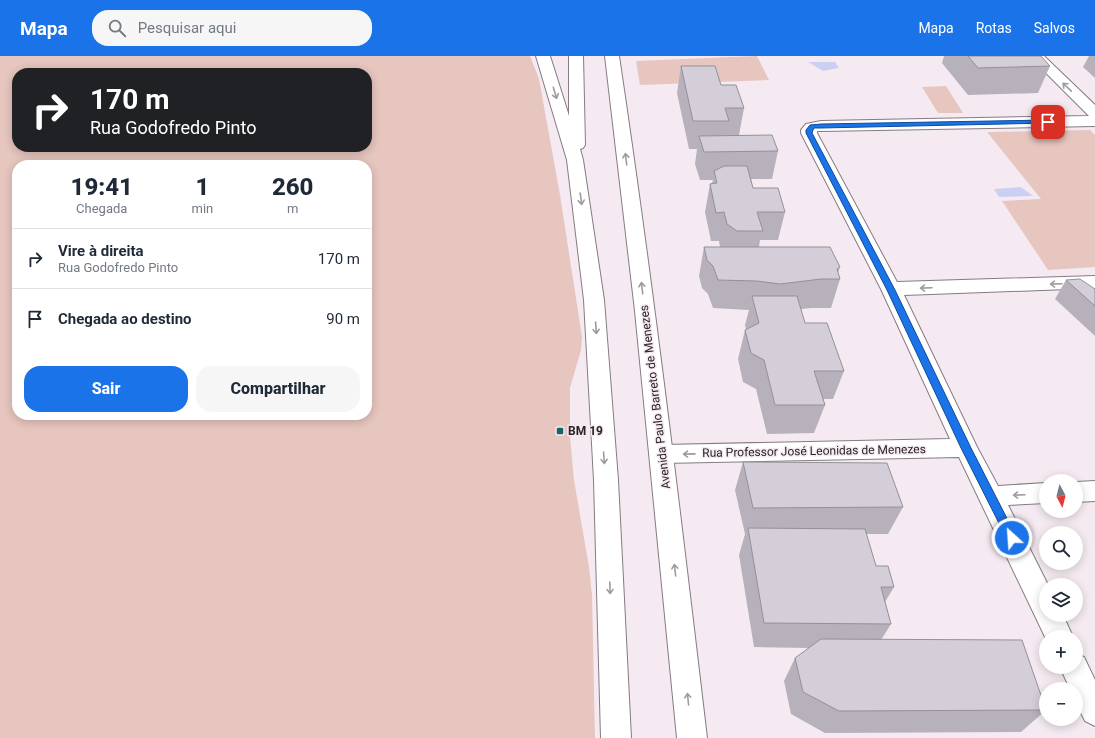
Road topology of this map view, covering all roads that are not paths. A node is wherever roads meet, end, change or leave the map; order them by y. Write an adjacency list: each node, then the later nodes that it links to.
1 (543, 56): 7 (main road, one-way to 7)
2 (612, 56): 11 (main road, Avenida Paulo Barreto de Menezes, one-way to 2)
3 (1036, 56): 5 (main road, one-way to 3)
4 (574, 59): 7 (main road)
5 (1095, 114)
6 (1095, 121): 9 (main road)
7 (576, 160): 19 (main road, one-way to 19)
8 (1095, 282): 9 (main road, one-way to 9)
9 (891, 290): 10 (main road)
10 (966, 448): 11 (main road, Rua Professor José Leonidas de Menezes, one-way to 11); 15 (main road)
11 (662, 454): 20 (main road, Avenida Paulo Barreto de Menezes, one-way to 11)
12 (1095, 491): 13 (main road)
13 (1083, 492)
14 (1039, 494): 15 (main road, one-way to 15)
15 (991, 496): 16 (main road)
16 (1039, 595)
17 (1077, 674): 18 (main road)
18 (1095, 711)
19 (616, 738)
20 (692, 738)

